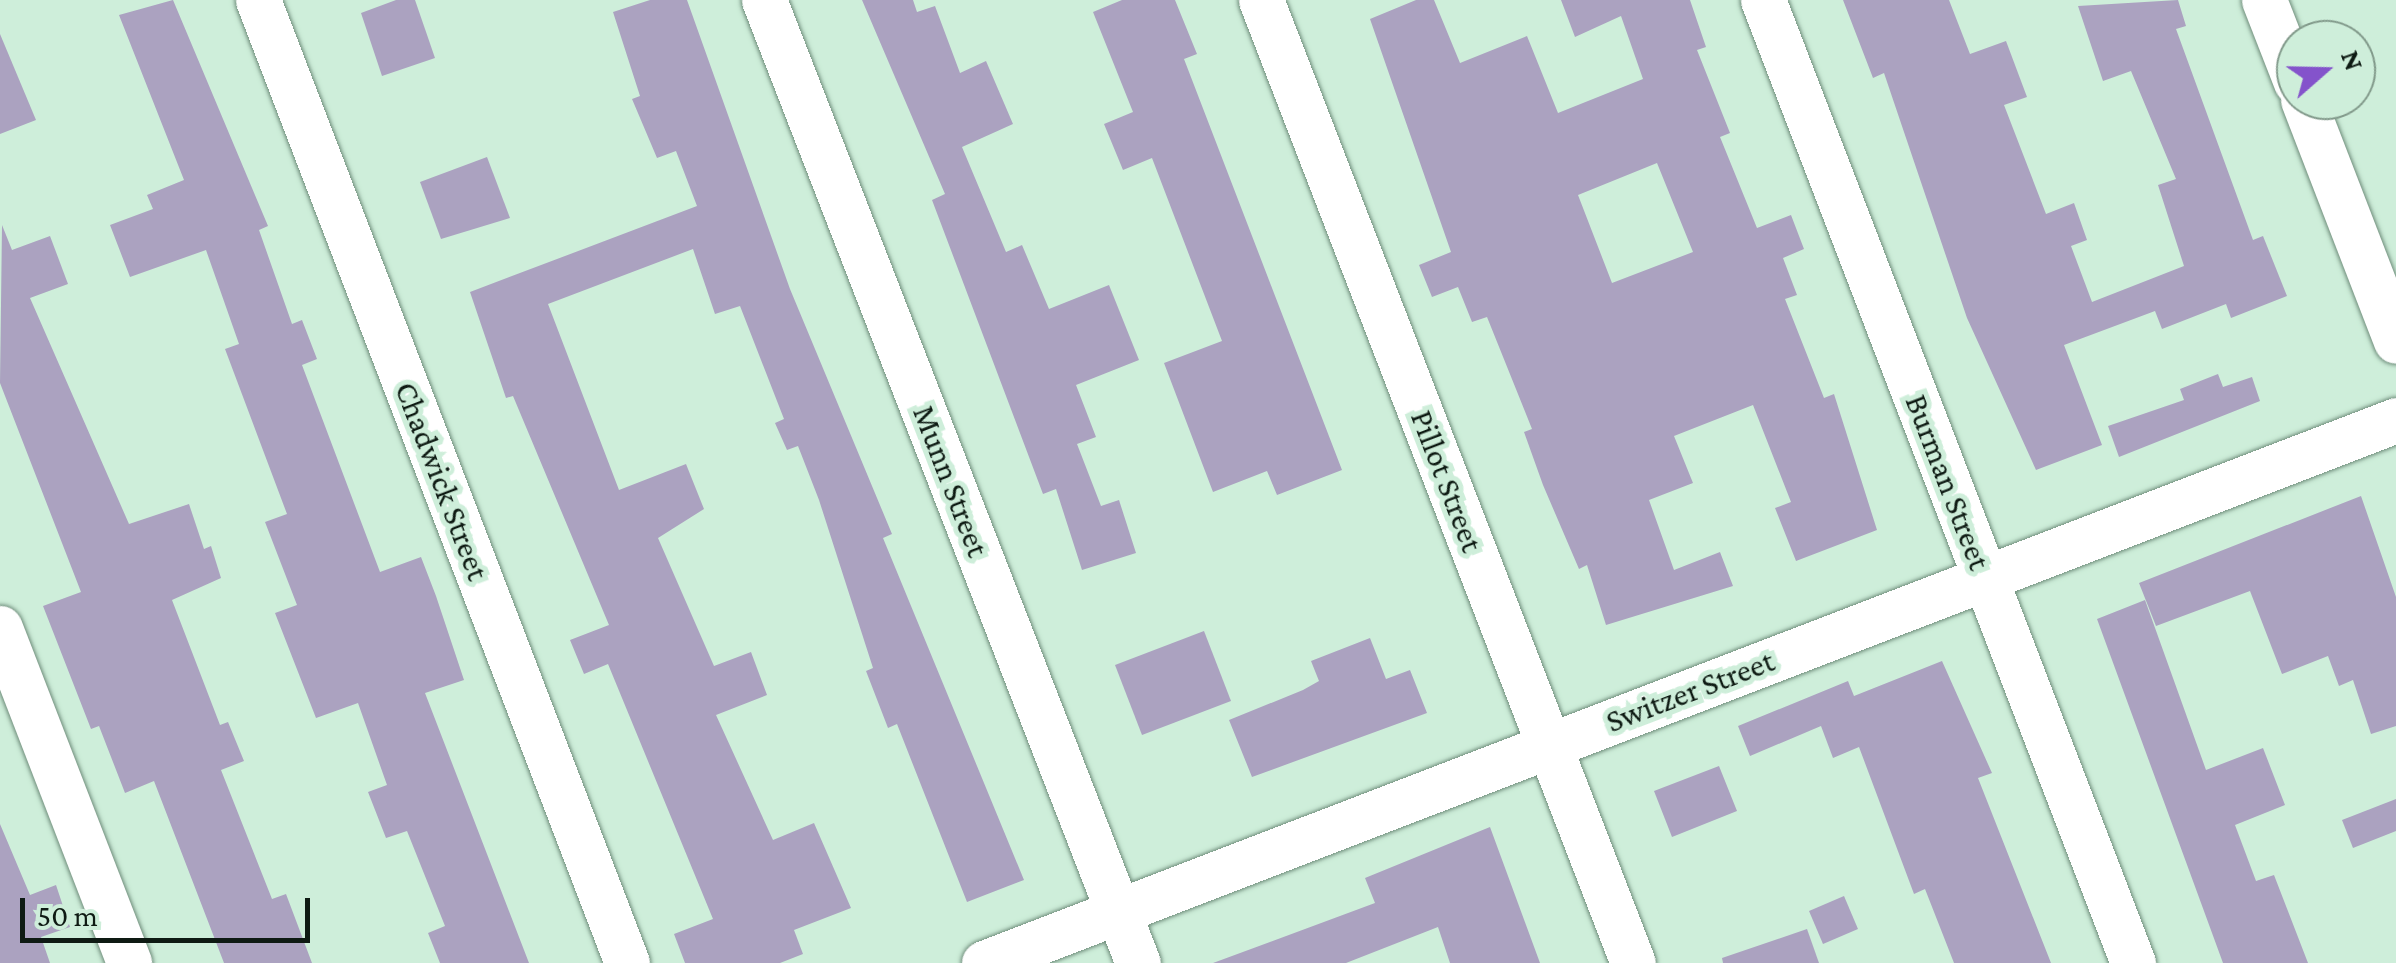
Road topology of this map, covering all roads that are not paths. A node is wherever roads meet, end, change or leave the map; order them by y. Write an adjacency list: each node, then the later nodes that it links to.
1 (258, 0): 15 (street, Chadwick Street)
2 (764, 0): 13 (street, Munn Street)
3 (1262, 0): 12 (street, Pillot Street)
4 (1762, 0): 10 (street, Burman Street)
5 (2264, 0): 6 (street)
6 (2276, 31)
7 (2311, 120): 8 (street)
8 (2396, 341)
9 (2396, 420): 10 (street, Switzer Street)
10 (1985, 578): 12 (street, Switzer Street); 19 (street, Burman Street)
11 (0, 628): 14 (street)
12 (1549, 746): 13 (street, Switzer Street); 18 (street, Pillot Street)
13 (1118, 911): 16 (street, Switzer Street); 17 (street, Munn Street)
14 (128, 963)
15 (626, 963)
16 (984, 963)
17 (1138, 963)
18 (1633, 963)
19 (2133, 963)

